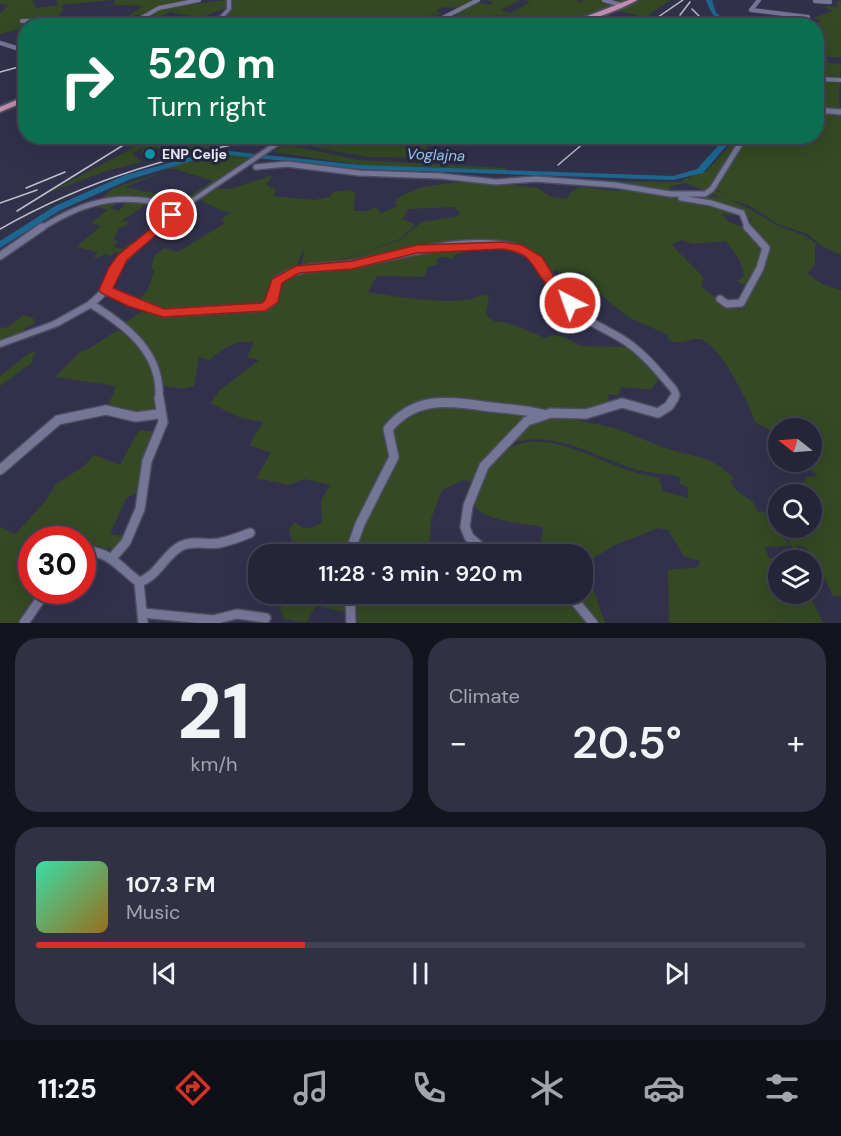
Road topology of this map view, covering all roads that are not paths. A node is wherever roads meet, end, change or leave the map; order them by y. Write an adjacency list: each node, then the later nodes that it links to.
1 (199, 0): 11 (street)
2 (231, 0): 12 (main road)
3 (475, 0): 13 (street)
4 (604, 0): 9 (street)
5 (634, 0): 9 (main road)
6 (759, 0): 10 (street)
7 (829, 0): 8 (street)
8 (815, 1)
9 (621, 4): 14 (main road)
10 (808, 17)
11 (141, 18)
12 (221, 18)
13 (442, 18)
14 (587, 18)
15 (0, 43): 16 (street)
16 (18, 49)
17 (824, 79): 18 (street)
18 (841, 80)
19 (18, 102): 20 (main road)
20 (0, 110)
21 (824, 111): 22 (street)
22 (841, 112)
23 (279, 144): 25 (street)
24 (740, 144): 28 (street)
25 (271, 150): 26 (street)
26 (253, 164): 27 (street); 28 (street); 29 (street)
27 (270, 171)
28 (638, 188): 32 (street)
29 (183, 207): 30 (street); 31 (street)
30 (0, 256)
31 (106, 290): 33 (street); 36 (street)
32 (720, 299)
33 (91, 304): 34 (street); 35 (street)
34 (0, 344)
35 (158, 414): 37 (street); 42 (street)
36 (544, 415): 39 (street); 40 (street)
37 (0, 470)
38 (250, 533): 43 (street)
39 (354, 544)
40 (475, 544)
41 (96, 551): 42 (street)
42 (112, 558): 43 (street)
43 (139, 582): 47 (street)
44 (37, 604): 49 (street)
45 (350, 604): 50 (street)
46 (577, 604): 51 (street)
47 (143, 618): 48 (street)
48 (266, 618)
49 (24, 623)
50 (351, 623)
51 (593, 623)

